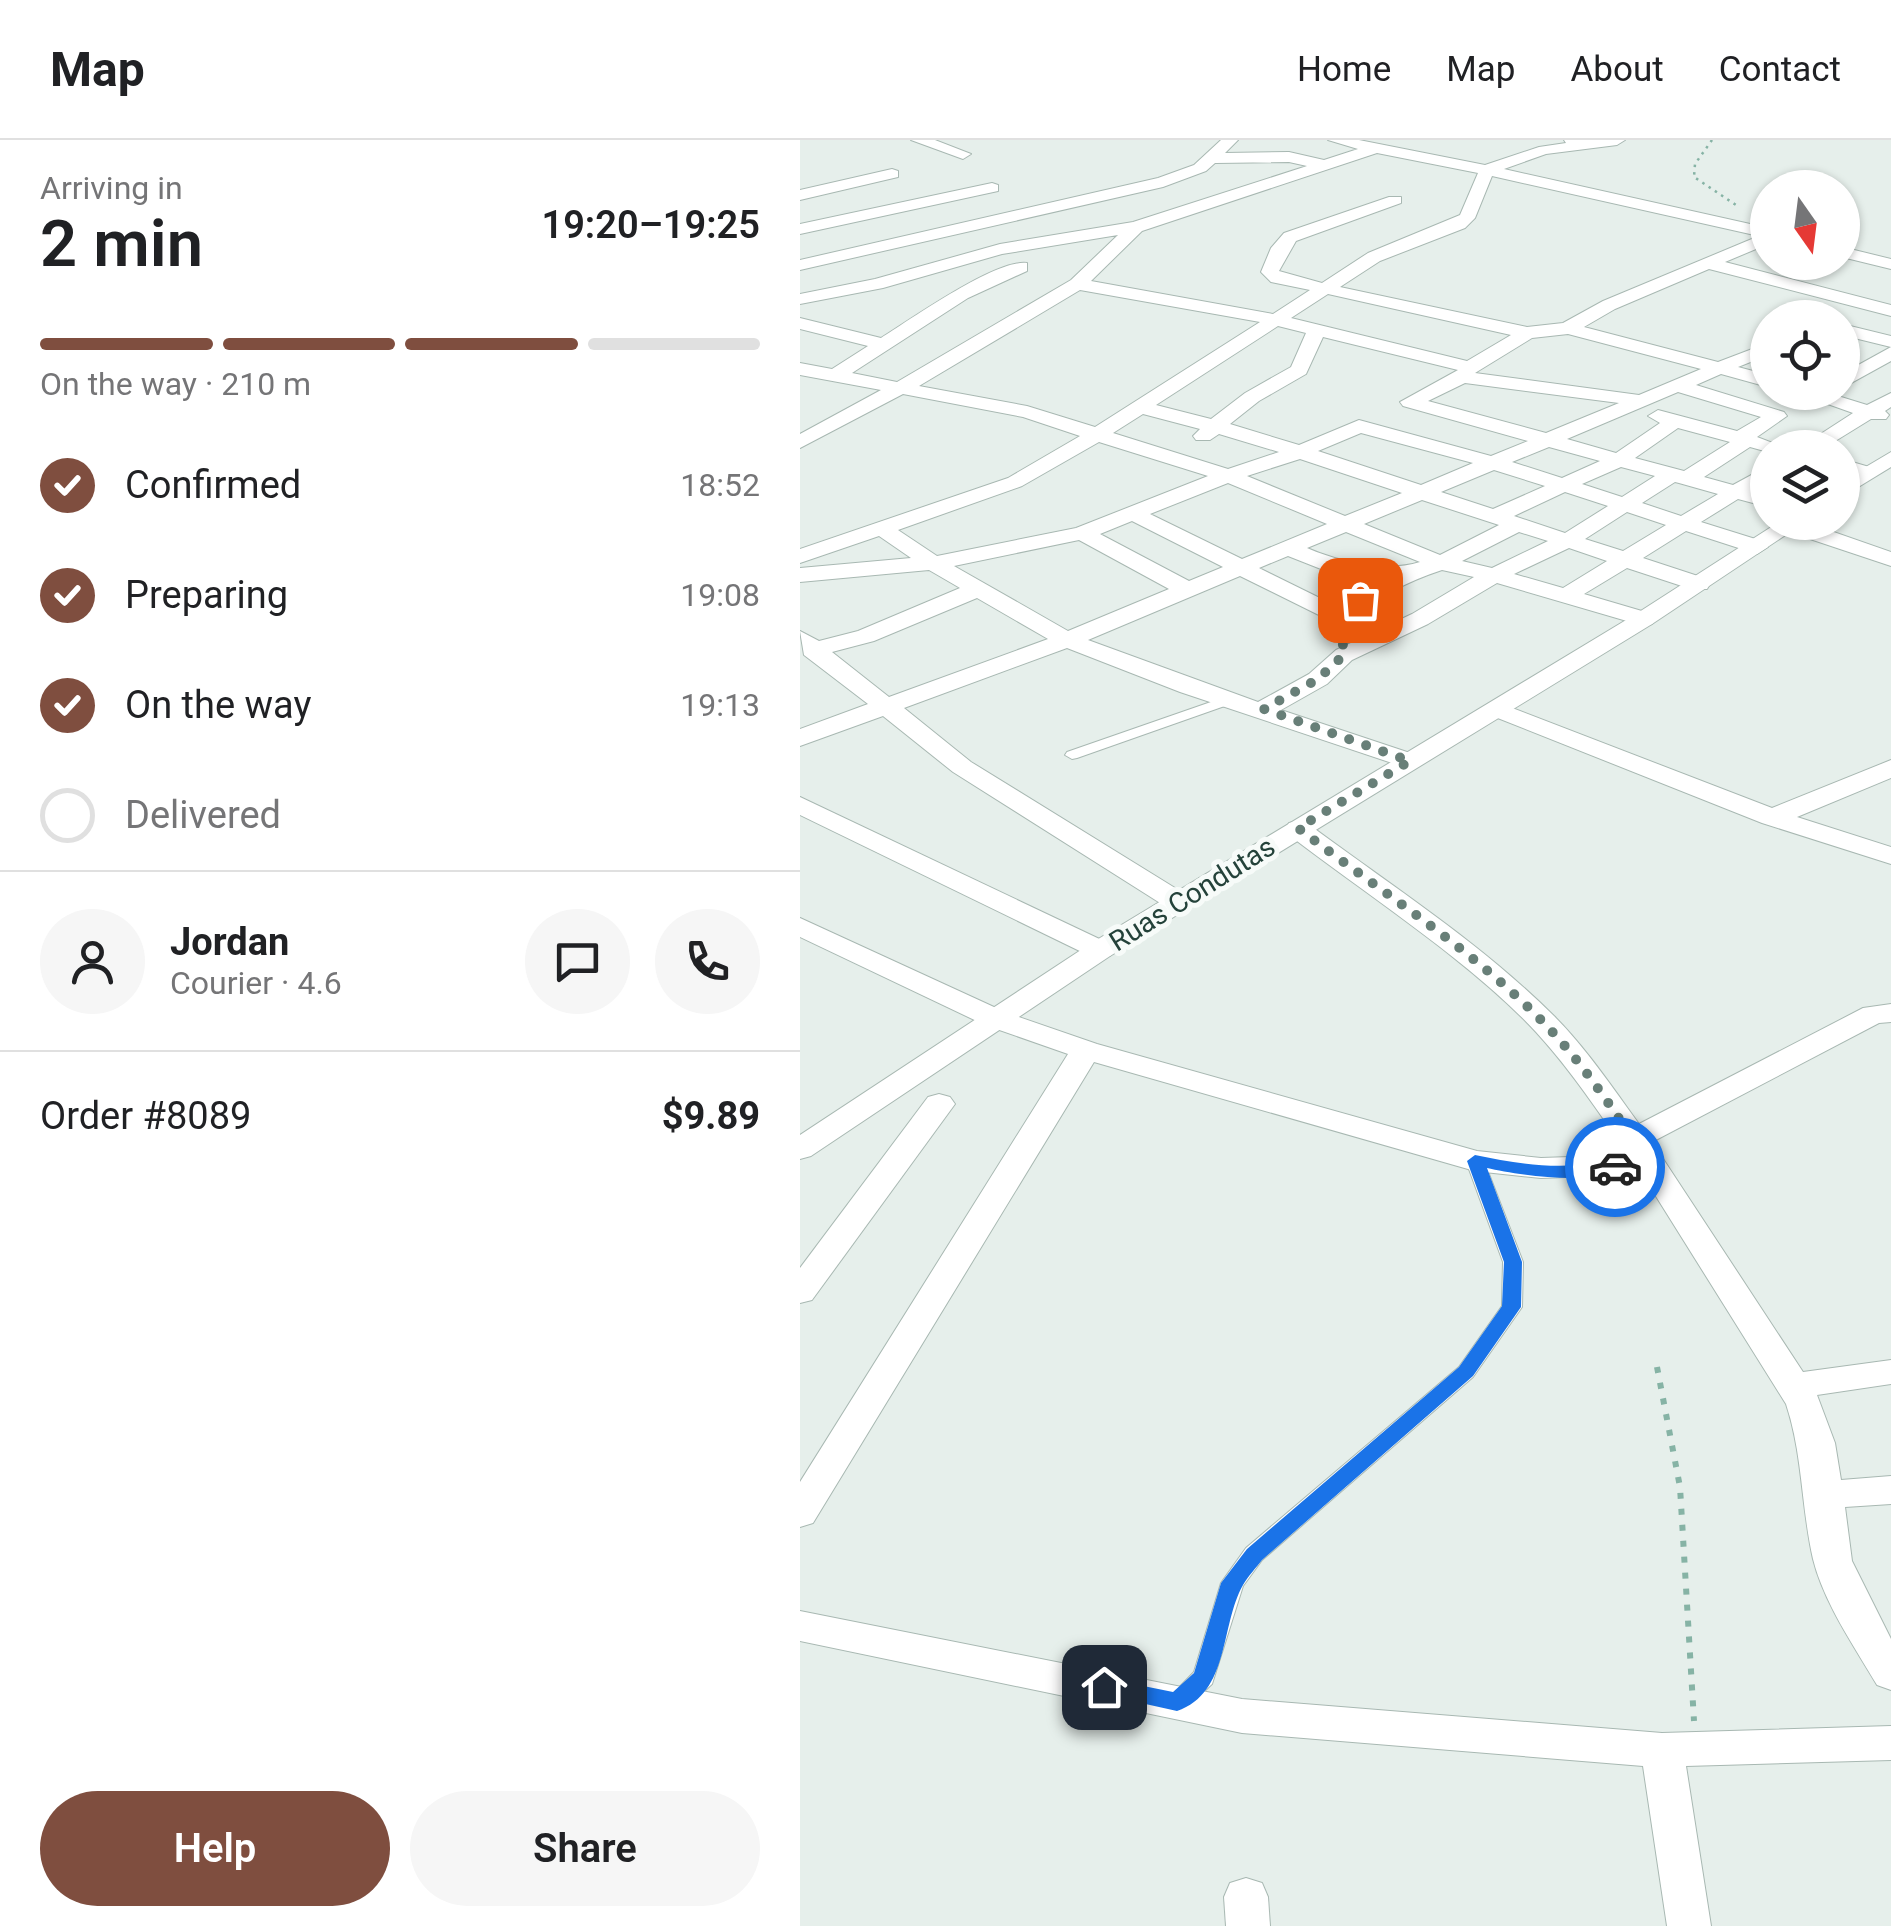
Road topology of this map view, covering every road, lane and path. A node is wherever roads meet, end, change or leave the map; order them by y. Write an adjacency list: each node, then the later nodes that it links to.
1 (919, 140): 8 (street)
2 (1230, 140): 9 (street)
3 (1336, 140): 7 (street)
4 (1617, 140): 6 (street)
5 (1712, 140): 17 (path)
6 (1576, 143): 11 (street)
7 (1377, 148): 10 (street); 11 (street)
8 (963, 154)
9 (1211, 158): 10 (street); 26 (street)
10 (1327, 166): 20 (street)
11 (1487, 170): 21 (street); 29 (street)
12 (892, 174): 13 (street)
13 (832, 188): 15 (street); 18 (street)
14 (992, 188): 18 (street)
15 (800, 194)
16 (1395, 200): 29 (street)
17 (1741, 208)
18 (878, 213): 19 (street)
19 (802, 227)
20 (1136, 227): 28 (street); 30 (street)
21 (1750, 232)
22 (1750, 244): 24 (street)
23 (1860, 256): 25 (street)
24 (1708, 264): 31 (street); 34 (street)
25 (1891, 264)
26 (800, 265)
27 (1021, 267): 39 (street)
28 (1077, 284): 32 (street); 49 (street)
29 (1328, 288): 32 (street); 36 (street)
30 (800, 299)
31 (1891, 310)
32 (1278, 318): 35 (street); 54 (street)
33 (800, 323): 39 (street)
34 (1568, 328): 36 (street); 43 (street)
35 (1317, 329): 44 (street); 60 (street)
36 (1527, 333): 44 (street)
37 (1860, 334): 38 (street)
38 (1891, 342)
39 (882, 344): 46 (street)
40 (1891, 353): 45 (street)
41 (1750, 359): 43 (street)
42 (800, 368): 46 (street)
43 (1724, 368): 47 (street); 48 (street)
44 (1466, 372): 52 (street); 53 (street)
45 (1860, 372)
46 (836, 376): 49 (street)
47 (1750, 376)
48 (1678, 386): 52 (street); 61 (street)
49 (903, 387): 62 (street); 65 (street)
50 (1860, 389): 51 (street)
51 (1891, 398): 56 (street)
52 (1637, 401): 58 (street); 63 (street); 64 (street)
53 (1410, 402): 59 (street); 64 (street)
54 (1141, 407): 60 (street); 62 (street)
55 (1860, 409): 56 (street)
56 (1869, 412): 57 (street); 61 (street)
57 (1891, 419)
58 (1676, 421): 63 (street); 69 (street)
59 (1359, 426): 66 (street); 70 (street)
60 (1219, 427): 66 (street); 67 (street)
61 (1806, 429): 63 (street)
62 (1096, 436): 67 (street); 87 (street)
63 (1748, 436): 74 (street)
64 (1542, 438): 69 (street); 70 (street)
65 (800, 442)
66 (1300, 452): 73 (street); 79 (street)
67 (1159, 454): 73 (street)
68 (1891, 458): 72 (street)
69 (1616, 460): 74 (street); 77 (street)
70 (1491, 462): 77 (street); 79 (street)
71 (1860, 470): 72 (street)
72 (1869, 472): 75 (street)
73 (1228, 476): 82 (street); 86 (street)
74 (1679, 477): 78 (street); 81 (street)
75 (1860, 478)
76 (1750, 482): 78 (street)
77 (1565, 485): 81 (street); 83 (street)
78 (1733, 492): 80 (street); 85 (street)
79 (1418, 493): 83 (street); 86 (street)
80 (1750, 496)
81 (1628, 506): 85 (street); 91 (street)
82 (1132, 513): 88 (street); 99 (street)
83 (1493, 517): 84 (street)
84 (1516, 524): 91 (street); 98 (street)
85 (1680, 524): 92 (street); 95 (street)
86 (1342, 525): 93 (street); 98 (street)
87 (884, 530): 94 (street); 97 (street)
88 (1082, 533): 97 (street); 105 (street)
89 (1768, 540): 92 (street, Ruas Condutas)
90 (1838, 540): 96 (street)
91 (1567, 541): 95 (street); 102 (street)
92 (1757, 547): 103 (street, Ruas Condutas)
93 (1288, 548): 99 (street); 101 (street)
94 (800, 556)
95 (1622, 559): 103 (street); 106 (street)
96 (1891, 559)
97 (933, 563): 100 (street); 104 (street)
98 (1441, 563): 101 (street); 102 (street)
99 (1242, 568): 105 (street); 107 (street)
100 (800, 574)
101 (1407, 574): 107 (street)
102 (1494, 575): 106 (street); 111 (street)
103 (1699, 584): 108 (street, Ruas Condutas)
104 (978, 589): 109 (street); 110 (street)
105 (1188, 590): 109 (street)
106 (1568, 595): 108 (street)
107 (1340, 617): 111 (street)
108 (1644, 619): 114 (street, Ruas Condutas)
109 (1067, 640): 112 (street); 113 (street)
110 (805, 645): 113 (street)
111 (1344, 655): 115 (street)
112 (1231, 699): 115 (street); 117 (lane)
113 (884, 706): 116 (street); 124 (street)
114 (1494, 708): 118 (street, Ruas Condutas); 121 (street)
115 (1264, 709): 118 (street)
116 (800, 738)
117 (1072, 754)
118 (1410, 761): 122 (street, Ruas Condutas)
119 (1891, 768): 121 (street)
120 (800, 805): 126 (street)
121 (1770, 818): 123 (street)
122 (1298, 828): 124 (street, Ruas Condutas); 132 (street)
123 (1891, 856)
124 (1178, 902): 126 (street, Ruas Condutas)
125 (800, 926): 128 (street)
126 (1100, 950): 128 (street, Ruas Condutas)
127 (1891, 1013): 132 (street)
128 (996, 1018): 129 (street); 131 (street, Ruas Condutas)
129 (1086, 1050): 133 (street); 140 (street)
130 (939, 1104): 134 (street)
131 (802, 1146)
132 (1642, 1152): 133 (street); 137 (street)
133 (1475, 1161): 143 (lane)
134 (800, 1292)
135 (1657, 1367): 145 (path)
136 (1891, 1372): 137 (street)
137 (1794, 1386): 139 (street)
138 (1891, 1490): 139 (street)
139 (1824, 1495): 142 (street)
140 (800, 1512)
141 (800, 1626): 143 (street)
142 (1891, 1674)
143 (1177, 1702): 145 (street)
144 (1891, 1743): 145 (street)
145 (1679, 1750): 146 (street)
146 (1689, 1926)

